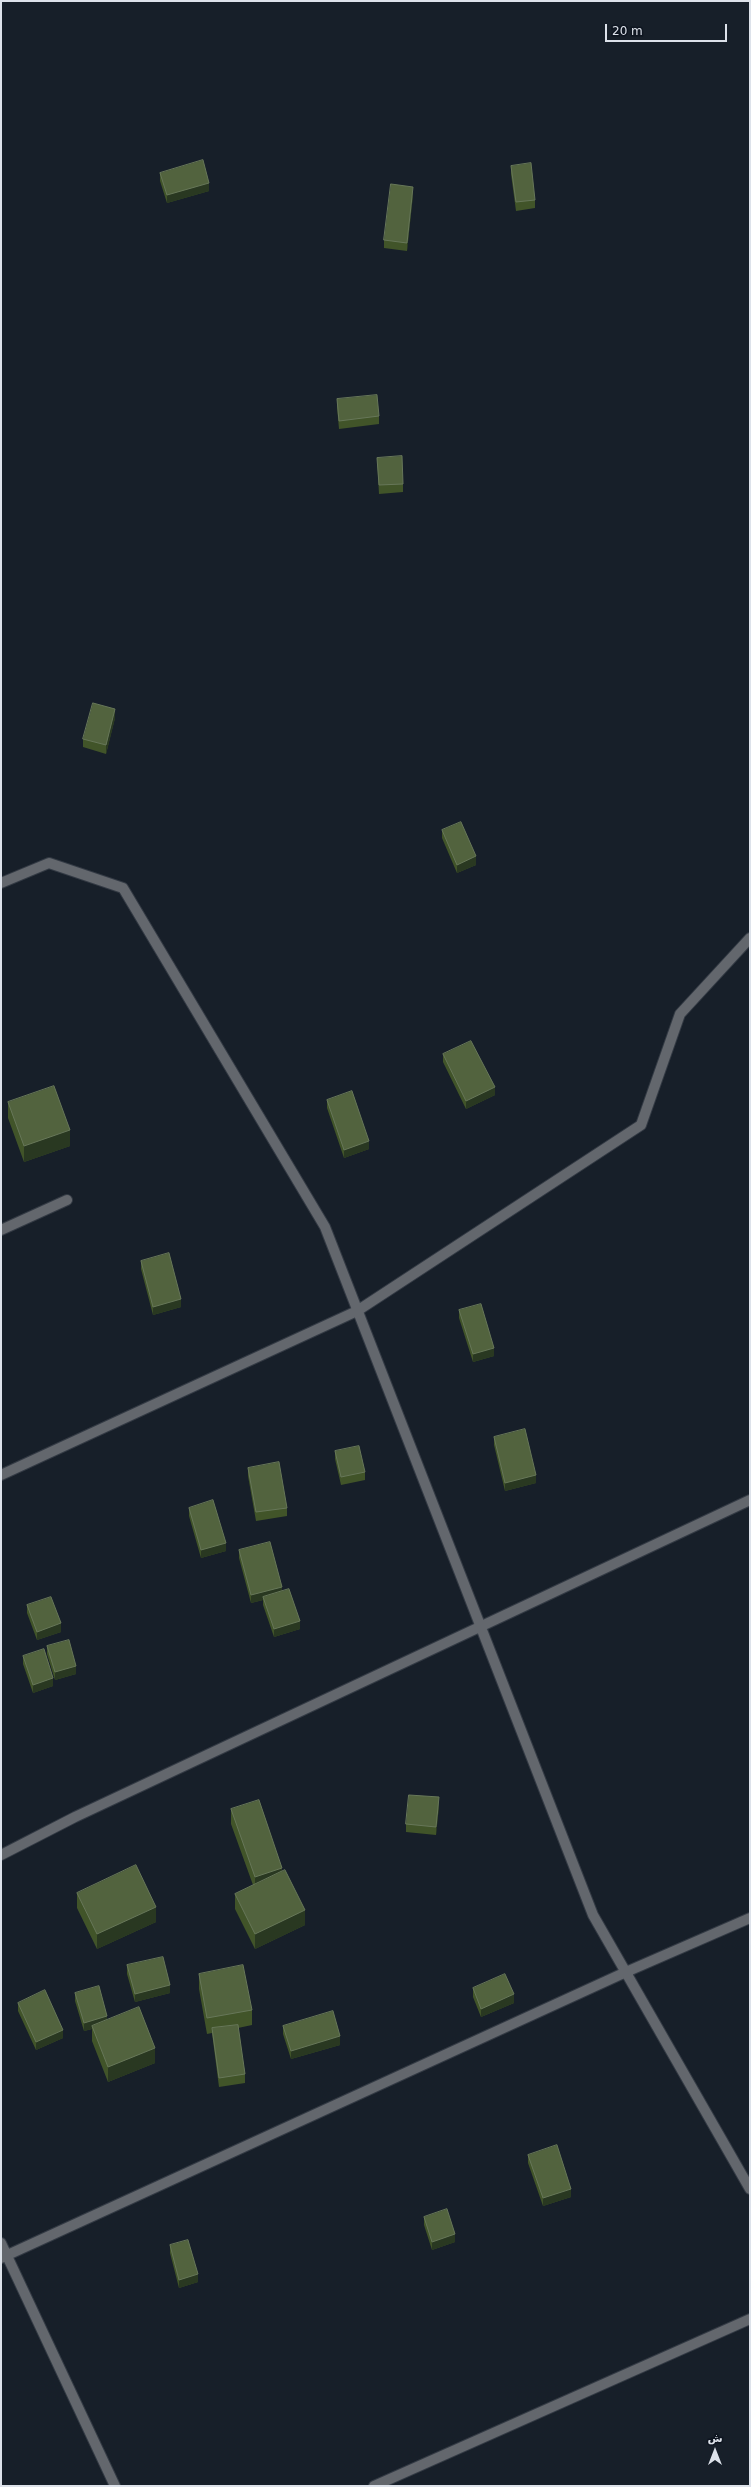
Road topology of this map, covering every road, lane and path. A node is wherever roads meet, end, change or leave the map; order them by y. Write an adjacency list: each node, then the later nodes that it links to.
1 (1, 883): 5 (street)
2 (750, 938): 5 (street)
3 (67, 1200): 4 (street)
4 (1, 1230)
5 (357, 1311): 6 (street); 8 (street)
6 (1, 1475)
7 (750, 1500): 8 (street)
8 (479, 1626): 9 (street); 11 (street)
9 (1, 1855)
10 (750, 1918): 11 (street)
11 (626, 1972): 12 (street); 14 (street)
12 (750, 2189)
13 (1, 2243): 14 (street)
14 (4, 2257): 16 (street)
15 (750, 2319): 17 (street)
16 (115, 2486)
17 (374, 2486)

